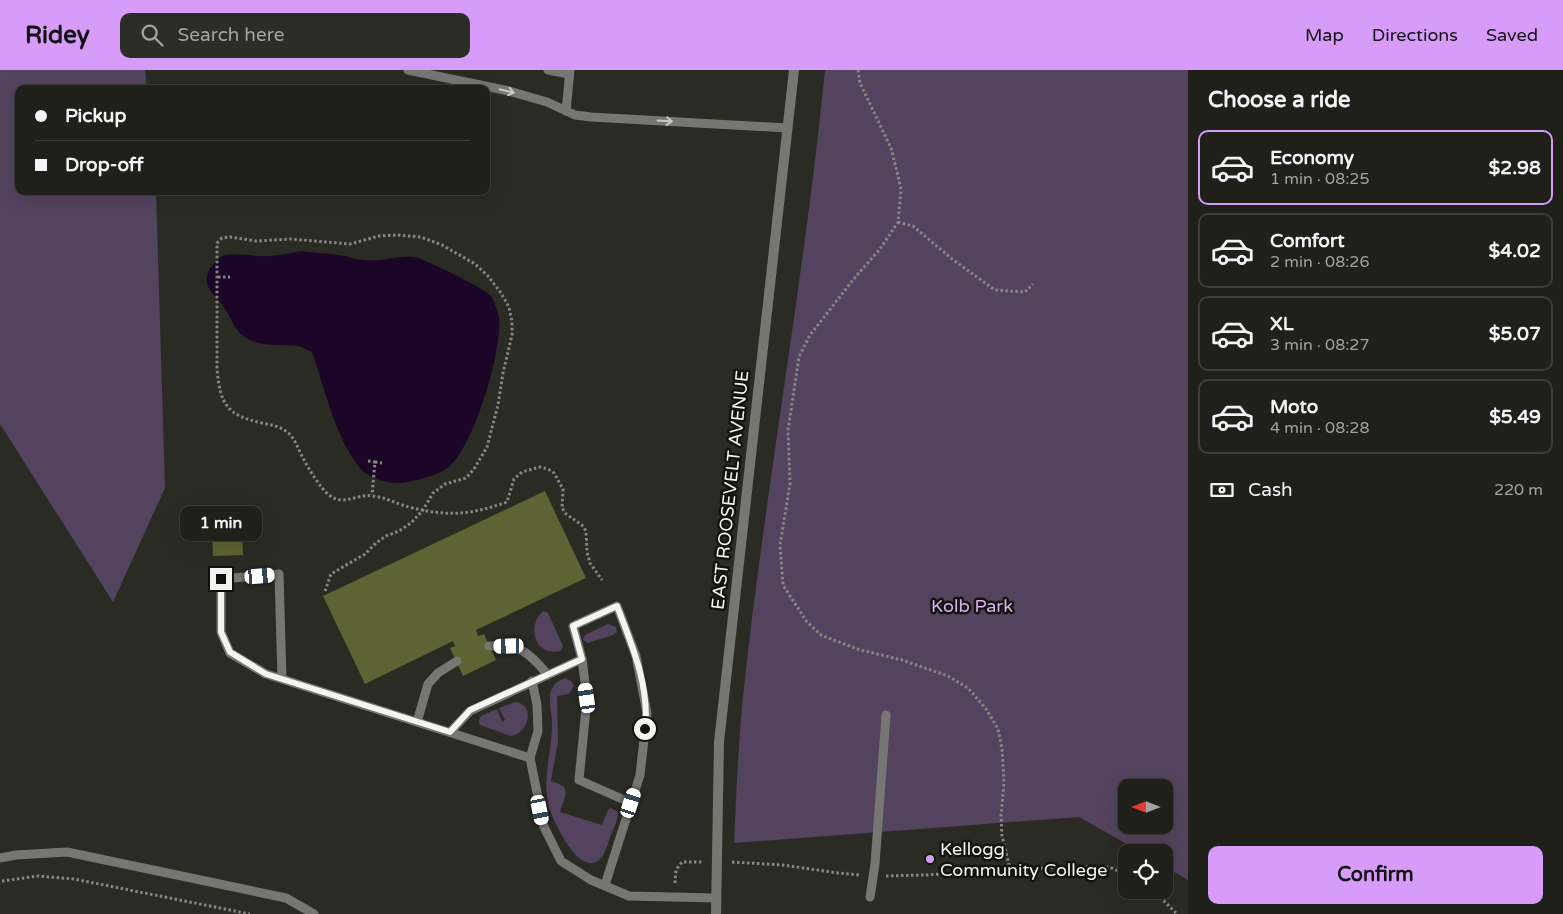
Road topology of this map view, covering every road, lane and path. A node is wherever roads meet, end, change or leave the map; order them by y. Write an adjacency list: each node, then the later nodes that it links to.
1 (408, 70): 6 (lane, one-way to 6)
2 (548, 70): 5 (lane)
3 (794, 70): 9 (street, EAST ROOSEVELT AVENUE)
4 (858, 70): 10 (path)
5 (570, 72): 8 (lane)
6 (480, 85)
7 (490, 87): 8 (lane, one-way to 8)
8 (566, 111): 9 (lane, one-way to 9)
9 (787, 128): 33 (street, EAST ROOSEVELT AVENUE)
10 (898, 222): 13 (path); 34 (path)
11 (230, 277): 12 (path)
12 (218, 278): 17 (path); 18 (path)
13 (1033, 284)
14 (368, 461): 15 (path)
15 (375, 462): 16 (path); 17 (path)
16 (382, 463)
17 (372, 495): 18 (path)
18 (423, 510): 19 (path); 20 (path)
19 (602, 580)
20 (324, 591)
21 (490, 646): 24 (lane)
22 (582, 659): 24 (lane); 31 (lane); 31 (lane)
23 (456, 661): 28 (lane)
24 (547, 674): 26 (lane)
25 (282, 679): 25 (lane); 28 (lane)
26 (532, 681): 29 (lane); 30 (lane)
27 (886, 715): 36 (lane)
28 (417, 722): 29 (lane)
29 (450, 732): 30 (lane)
30 (530, 758): 38 (lane)
31 (631, 803): 38 (lane)
32 (0, 858): 44 (lane)
33 (717, 861): 36 (path); 39 (path); 41 (street, EAST ROOSEVELT AVENUE)
34 (1010, 870): 35 (path); 36 (path)
35 (1118, 871)
36 (873, 875): 40 (lane)
37 (2, 881): 43 (path)
38 (605, 886): 39 (lane)
39 (675, 897): 41 (lane)
40 (870, 897)
41 (716, 898): 45 (street, EAST ROOSEVELT AVENUE)
42 (1162, 899): 46 (path)
43 (250, 914)
44 (314, 914)
45 (716, 914)
46 (1177, 914)

